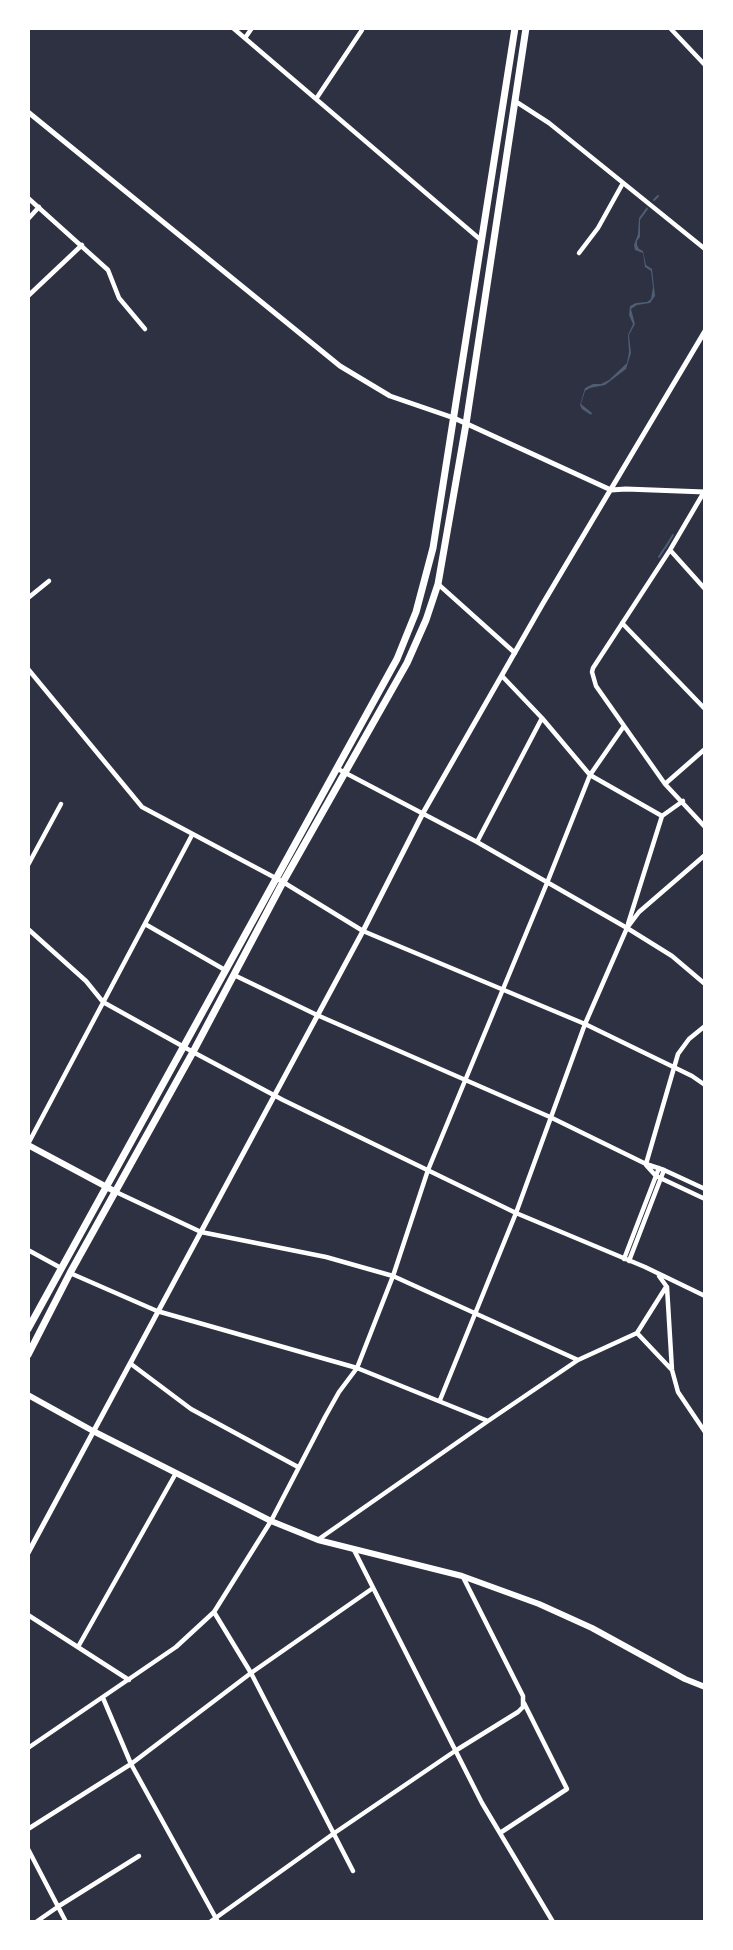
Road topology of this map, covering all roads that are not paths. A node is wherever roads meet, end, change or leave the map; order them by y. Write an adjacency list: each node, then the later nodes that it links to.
1 (233, 28): 7 (street)
2 (252, 28): 7 (street)
3 (515, 28): 16 (highway)
4 (526, 28): 10 (highway)
5 (670, 28): 8 (street)
6 (362, 30): 9 (street)
7 (245, 38): 9 (street)
8 (705, 65)
9 (316, 99): 16 (street)
10 (515, 100): 12 (street); 24 (highway)
11 (28, 112): 23 (street)
12 (623, 183): 18 (street); 19 (street)
13 (28, 198): 14 (street)
14 (39, 207): 15 (street); 17 (street)
15 (28, 218)
16 (482, 241): 23 (highway)
17 (82, 245): 20 (street); 21 (street)
18 (705, 249)
19 (579, 253)
20 (28, 296)
21 (145, 329)
22 (705, 331): 25 (street)
23 (454, 418): 24 (street); 40 (highway)
24 (466, 424): 25 (street); 29 (highway)
25 (611, 490): 26 (street); 33 (street)
26 (705, 492): 27 (street)
27 (670, 550): 30 (street); 32 (street)
28 (49, 581): 31 (street)
29 (438, 584): 33 (street); 41 (highway)
30 (705, 589)
31 (28, 598)
32 (622, 623): 36 (street); 38 (street)
33 (515, 654): 35 (street)
34 (28, 669): 49 (street)
35 (502, 676): 37 (street); 46 (street)
36 (705, 709)
37 (542, 718): 42 (street); 50 (street)
38 (624, 726): 42 (street); 43 (street)
39 (705, 749): 43 (street)
40 (336, 768): 41 (street); 53 (highway)
41 (346, 773): 46 (street); 53 (highway)
42 (590, 775): 47 (street); 54 (street)
43 (665, 784): 44 (street)
44 (683, 801): 47 (street); 48 (street)
45 (61, 804): 52 (street)
46 (423, 813): 50 (street); 58 (street)
47 (662, 816): 56 (street)
48 (705, 827)
49 (192, 835): 53 (street); 55 (street)
50 (477, 842): 54 (street)
51 (705, 855): 56 (street)
52 (28, 865)
53 (280, 880): 58 (street); 59 (highway)
54 (547, 883): 56 (street); 61 (street)
55 (145, 924): 59 (street); 62 (street)
56 (627, 928): 60 (street); 64 (street)
57 (28, 929): 62 (street)
58 (363, 931): 61 (street); 63 (street)
59 (230, 972): 63 (street); 66 (highway); 67 (highway)
60 (705, 984)
61 (503, 989): 64 (street); 69 (street)
62 (103, 1002): 66 (street); 73 (street)
63 (317, 1015): 69 (street); 71 (street)
64 (585, 1024): 68 (street); 72 (street)
65 (705, 1026): 68 (street)
66 (184, 1046): 67 (street); 78 (highway)
67 (193, 1052): 71 (street); 80 (highway)
68 (673, 1067): 70 (street); 74 (street)
69 (465, 1079): 72 (street); 76 (street)
70 (705, 1085)
71 (274, 1095): 76 (street); 83 (street)
72 (550, 1117): 74 (street); 82 (street)
73 (28, 1144): 78 (main road)
74 (646, 1164): 75 (street); 77 (street)
75 (661, 1169): 77 (street); 79 (street)
76 (428, 1170): 82 (street); 89 (street)
77 (658, 1177): 81 (street); 85 (street)
78 (107, 1187): 80 (main road); 86 (highway)
79 (705, 1189)
80 (116, 1192): 83 (street); 87 (highway)
81 (705, 1199)
82 (516, 1213): 85 (street); 93 (street)
83 (201, 1232): 89 (street); 92 (street)
84 (28, 1250): 86 (street)
85 (627, 1260): 88 (street)
86 (61, 1268): 94 (highway)
87 (70, 1273): 92 (street); 96 (highway)
88 (659, 1275): 90 (street); 91 (street)
89 (393, 1276): 93 (street); 99 (street)
90 (667, 1287): 95 (street); 100 (street)
91 (705, 1296)
92 (158, 1311): 98 (street); 99 (street)
93 (474, 1313): 97 (street); 102 (street)
94 (28, 1329)
95 (638, 1333): 97 (street); 100 (street)
96 (28, 1355)
97 (578, 1360): 103 (street)
98 (131, 1364): 104 (street); 106 (street)
99 (357, 1368): 102 (street); 106 (street)
100 (672, 1370): 105 (street)
101 (28, 1395): 104 (main road)
102 (440, 1400): 103 (street)
103 (488, 1420): 109 (street)
104 (93, 1432): 107 (main road); 111 (street)
105 (705, 1432)
106 (298, 1467): 108 (street)
107 (176, 1473): 108 (main road); 116 (street)
108 (271, 1521): 109 (main road); 114 (street)
109 (318, 1540): 110 (main road)
110 (354, 1550): 112 (main road); 113 (street)
111 (28, 1553)
112 (462, 1576): 119 (main road); 121 (street)
113 (373, 1588): 117 (street); 123 (street)
114 (214, 1612): 117 (street); 118 (street)
115 (28, 1615): 116 (street)
116 (78, 1647): 118 (street)
117 (251, 1673): 124 (street); 127 (street)
118 (130, 1680): 120 (street)
119 (705, 1687)
120 (103, 1698): 122 (street); 124 (street)
121 (523, 1705): 123 (street); 126 (street)
122 (29, 1747)
123 (455, 1751): 126 (street); 127 (street)
124 (131, 1764): 125 (street); 132 (street)
125 (28, 1829)
126 (500, 1833): 136 (street)
127 (333, 1834): 130 (street); 132 (street)
128 (28, 1849): 131 (street)
129 (139, 1856): 131 (street)
130 (353, 1871)
131 (59, 1906): 133 (street); 134 (street)
132 (217, 1920): 135 (street)
133 (36, 1922)
134 (66, 1922)
135 (210, 1922)
136 (553, 1922)

